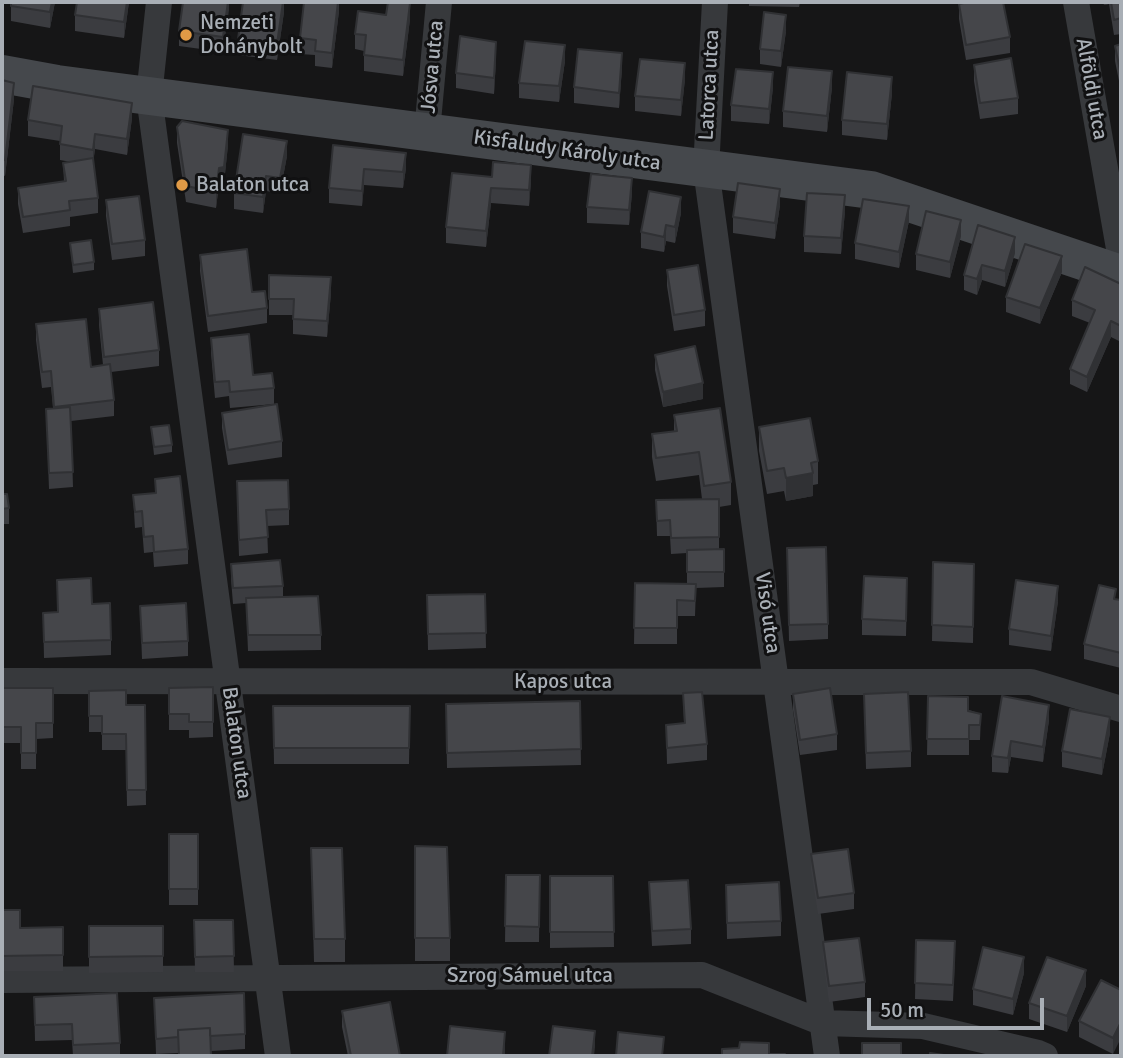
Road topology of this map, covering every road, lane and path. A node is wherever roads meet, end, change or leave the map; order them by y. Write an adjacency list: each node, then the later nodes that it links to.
1 (159, 2): 6 (street, Balaton utca)
2 (439, 2): 7 (street, Jósva utca)
3 (715, 2): 8 (street, Latorca utca)
4 (1076, 2): 9 (street, Alföldi utca)
5 (2, 74): 6 (main road, Kisfaludy Károly utca)
6 (149, 96): 7 (main road, Kisfaludy Károly utca); 12 (street, Balaton utca)
7 (427, 132): 8 (main road, Kisfaludy Károly utca)
8 (706, 169): 10 (main road, Kisfaludy Károly utca); 13 (street, Visó utca)
9 (1121, 260)
10 (1121, 274)
11 (2, 681): 12 (street, Kapos utca)
12 (228, 681): 13 (street, Kapos utca); 15 (street, Balaton utca)
13 (776, 682): 14 (street, Kapos utca); 17 (street, Visó utca)
14 (1121, 709)
15 (267, 978): 16 (street, Szrog Sámuel utca); 17 (street, Szrog Sámuel utca); 18 (street, Balaton utca)
16 (2, 980)
17 (823, 1023): 19 (street, Visó utca); 20 (street, Szrog Sámuel utca)
18 (278, 1056)
19 (827, 1056)
20 (1045, 1056)

